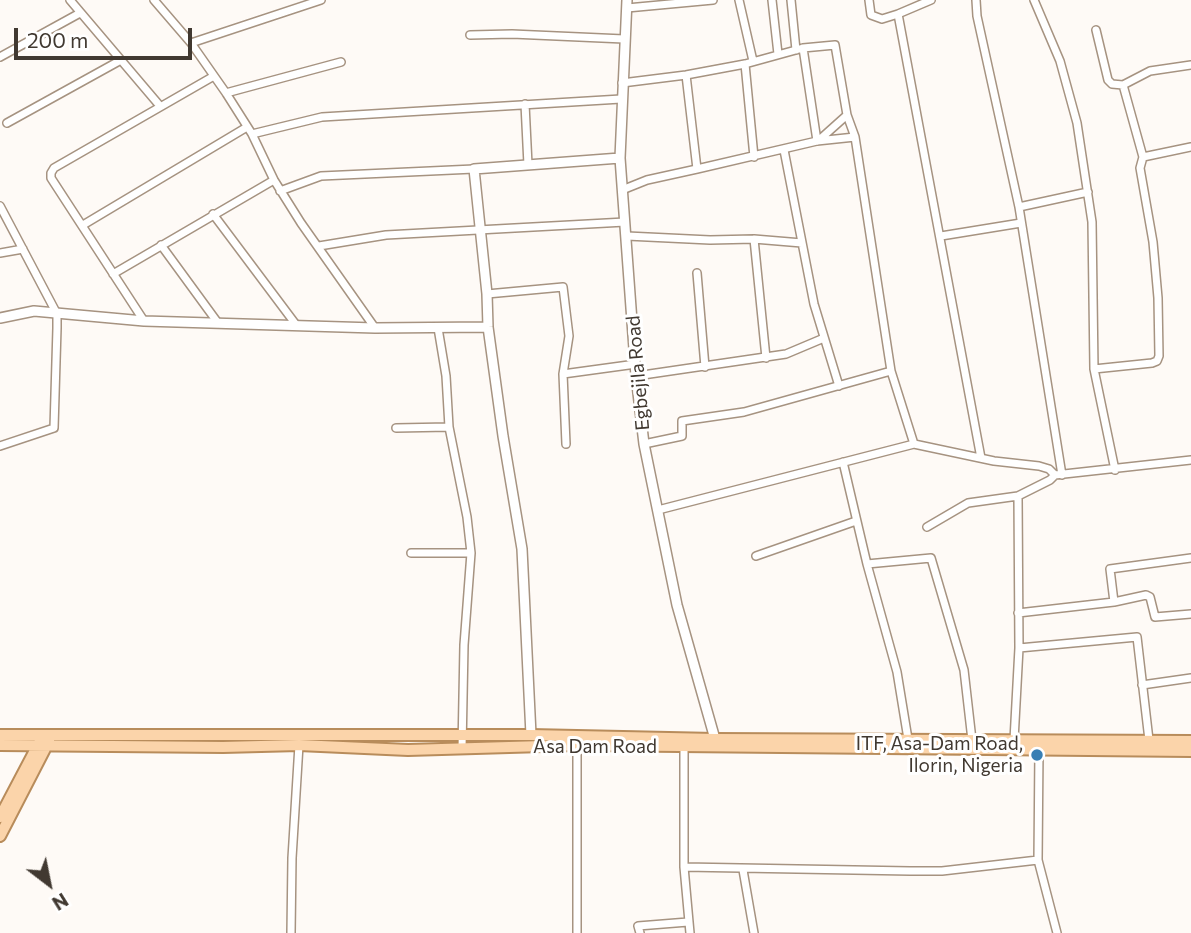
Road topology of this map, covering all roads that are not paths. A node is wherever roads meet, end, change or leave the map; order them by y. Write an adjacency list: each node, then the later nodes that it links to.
1 (70, 0): 13 (street)
2 (154, 0): 18 (street)
3 (321, 0): 18 (street)
4 (713, 0): 12 (street)
5 (739, 0): 24 (street)
6 (772, 0): 20 (street)
7 (791, 0): 19 (street)
8 (869, 0): 14 (street)
9 (931, 0): 14 (street)
10 (976, 0): 52 (street)
11 (1034, 0): 50 (street)
12 (627, 4): 17 (street, Egbejila Road)
13 (80, 13): 21 (street); 22 (street)
14 (898, 15): 59 (street)
15 (1097, 30): 29 (street)
16 (470, 35): 17 (street)
17 (624, 39): 28 (street, Egbejila Road)
18 (191, 43): 26 (street)
19 (800, 49): 20 (street); 34 (street); 38 (street)
20 (778, 54): 24 (street)
21 (0, 57)
22 (121, 60): 33 (street); 35 (street)
23 (341, 62): 30 (street)
24 (749, 62): 27 (street); 41 (street)
25 (1191, 65): 29 (street)
26 (214, 75): 30 (street); 33 (street)
27 (686, 75): 28 (street); 46 (street)
28 (622, 83): 31 (street, Egbejila Road)
29 (1123, 85): 42 (street)
30 (226, 93): 36 (street)
31 (621, 99): 32 (street); 43 (street, Egbejila Road)
32 (525, 104): 36 (street); 44 (street)
33 (160, 106): 56 (street)
34 (847, 115): 37 (street); 38 (street)
35 (7, 123)
36 (249, 130): 47 (street); 56 (street)
37 (855, 136): 38 (street); 82 (street)
38 (817, 141): 40 (street)
39 (1191, 147): 42 (street)
40 (784, 150): 41 (street); 61 (street)
41 (754, 157): 46 (street)
42 (1143, 157): 81 (street)
43 (620, 158): 44 (street); 48 (street, Egbejila Road)
44 (528, 165): 45 (street)
45 (474, 169): 49 (street); 57 (street)
46 (697, 169): 48 (street)
47 (274, 180): 49 (street); 53 (street)
48 (622, 190): 54 (street, Egbejila Road)
49 (280, 191): 63 (street)
50 (1088, 192): 52 (street); 81 (street)
51 (0, 206): 64 (street)
52 (1019, 207): 55 (street)
53 (214, 214): 62 (street); 73 (street)
54 (625, 222): 57 (street); 58 (street, Egbejila Road)
55 (1021, 223): 59 (street); 96 (street)
56 (83, 225): 67 (street)
57 (481, 231): 63 (street); 68 (street)
58 (627, 236): 60 (street); 79 (street, Egbejila Road)
59 (941, 236): 92 (street)
60 (754, 239): 61 (street); 78 (street)
61 (802, 243): 77 (street)
62 (161, 245): 67 (street); 72 (street)
63 (319, 246): 75 (street)
64 (23, 249): 65 (street); 69 (street)
65 (0, 253)
66 (696, 273): 80 (street)
67 (113, 274): 71 (street)
68 (487, 294): 74 (street); 83 (street)
69 (57, 314): 70 (street); 71 (street); 91 (street)
70 (0, 318)
71 (144, 321): 72 (street)
72 (218, 323): 73 (street)
73 (297, 326): 75 (street)
74 (488, 327): 76 (street); 113 (street)
75 (374, 328): 76 (street)
76 (438, 328): 86 (street)
77 (824, 338): 78 (street); 85 (street)
78 (766, 358): 80 (street)
79 (636, 364): 83 (street); 84 (street, Egbejila Road)
80 (705, 367): 84 (street)
81 (1094, 369): 95 (street)
82 (891, 371): 85 (street); 90 (street)
83 (564, 373): 88 (street)
84 (636, 376): 89 (street, Egbejila Road)
85 (839, 386): 89 (street)
86 (449, 427): 87 (street); 102 (street)
87 (396, 428)
88 (566, 444)
89 (645, 444): 98 (street, Egbejila Road)
90 (914, 444): 92 (street); 94 (street)
91 (0, 446)
92 (981, 457): 96 (street)
93 (1191, 460): 95 (street)
94 (843, 462): 98 (street); 99 (street)
95 (1115, 470): 96 (street)
96 (1058, 475): 97 (street)
97 (1018, 496): 100 (street); 107 (street)
98 (658, 510): 115 (street, Egbejila Road)
99 (856, 521): 103 (street); 105 (street)
100 (927, 527)
101 (411, 553): 102 (street)
102 (471, 553): 114 (street)
103 (756, 556)
104 (1191, 558): 106 (street)
105 (867, 564): 116 (street); 118 (street)
106 (1114, 602): 107 (street); 108 (street)
107 (1018, 613): 109 (street)
108 (1191, 614)
109 (1019, 648): 111 (street); 119 (street)
110 (1191, 678): 111 (street)
111 (1142, 685): 120 (street)
112 (0, 735): 117 (main road, Asa Dam Road)
113 (531, 736): 114 (main road, Asa Dam Road); 115 (main road, Asa Dam Road)
114 (462, 737): 117 (main road, Asa Dam Road); 129 (street)
115 (715, 739): 116 (main road, Asa Dam Road)
116 (908, 739): 118 (main road, Asa Dam Road)
117 (45, 740): 125 (main road, Asa Dam Road); 126 (main road, Asa Dam Road); 132 (main road)
118 (972, 740): 119 (main road, Asa Dam Road)
119 (1014, 740): 127 (main road, Asa Dam Road)
120 (1149, 740): 121 (main road, Asa Dam Road); 127 (main road, Asa Dam Road)
121 (1191, 741)
122 (0, 745): 125 (main road, Asa Dam Road)
123 (299, 745): 126 (main road, Asa Dam Road); 129 (main road, Asa Dam Road); 139 (street)
124 (577, 745): 128 (main road, Asa Dam Road); 129 (main road, Asa Dam Road); 140 (street)
125 (15, 746): 132 (main road)
126 (64, 746): 132 (main road)
127 (1094, 746): 130 (main road, Asa Dam Road); 131 (main road, Asa Dam Road)
128 (684, 747): 130 (main road, Asa Dam Road); 136 (street)
129 (462, 749)
130 (1039, 750): 135 (street)
131 (1191, 751)
132 (35, 761): 133 (main road); 134 (main road)
133 (0, 817)
134 (0, 836)
135 (1038, 860): 137 (street); 144 (street)
136 (684, 867): 137 (street); 138 (street)
137 (743, 870): 143 (street)
138 (688, 922): 141 (street); 142 (street)
139 (291, 933)
140 (577, 933)
141 (640, 933)
142 (690, 933)
143 (754, 933)
144 (1057, 933)

